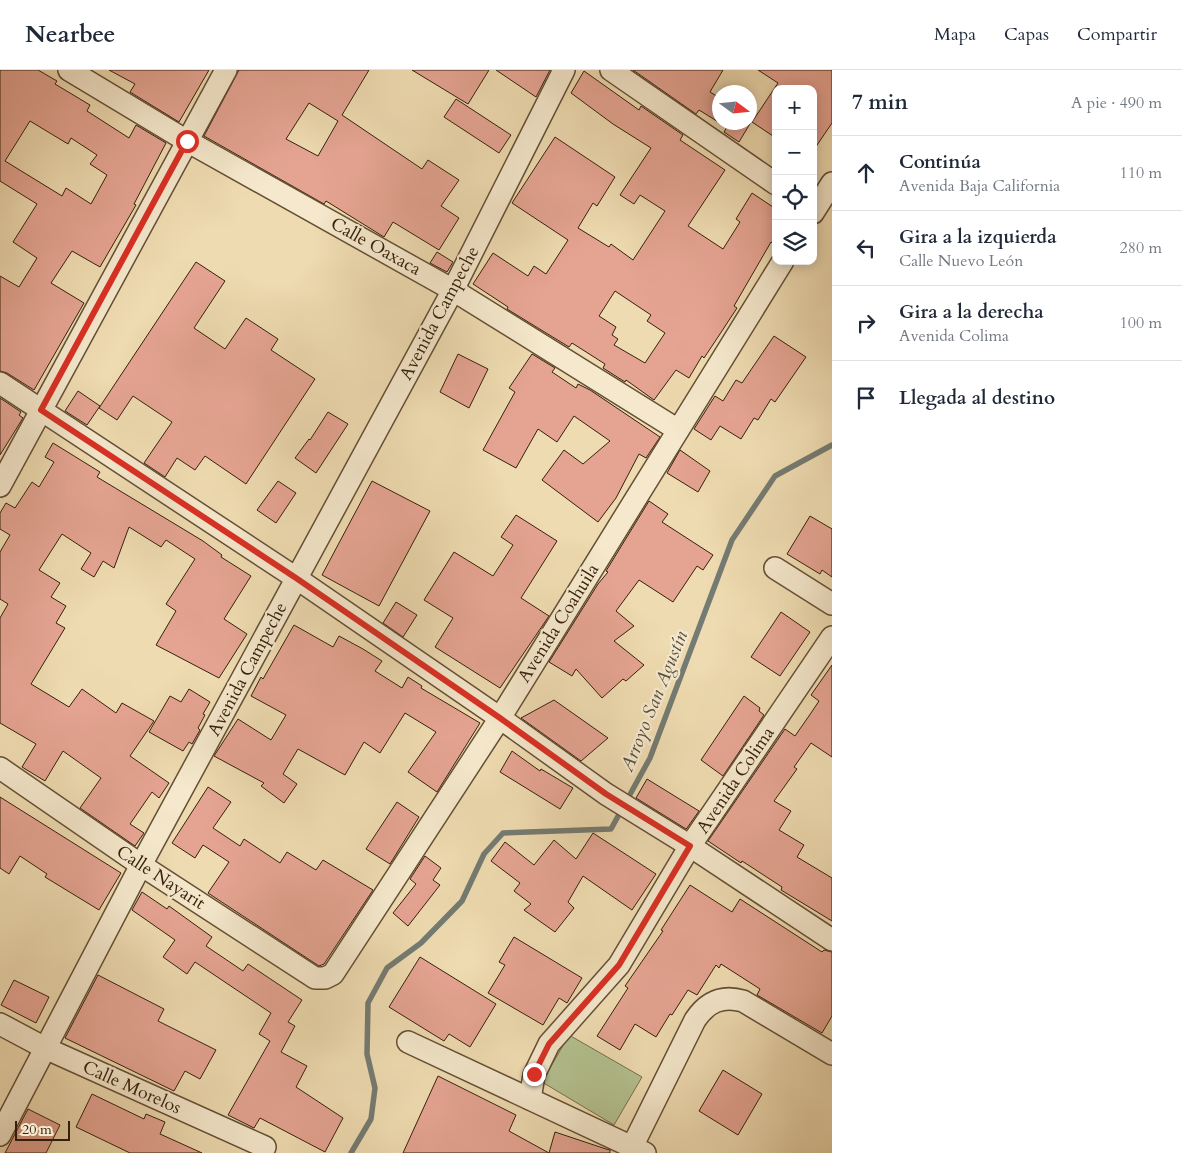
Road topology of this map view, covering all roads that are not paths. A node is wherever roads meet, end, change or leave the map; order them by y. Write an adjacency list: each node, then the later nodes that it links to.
1 (69, 70): 5 (street, Calle Oaxaca)
2 (226, 70): 5 (street)
3 (564, 70): 10 (street, Avenida Campeche)
4 (611, 70): 6 (street)
5 (187, 141): 10 (street, Calle Oaxaca); 12 (street)
6 (772, 181)
7 (832, 183): 8 (street)
8 (817, 206)
9 (781, 265): 13 (street, Avenida Coahuila)
10 (453, 290): 13 (street, Calle Oaxaca); 16 (street, Avenida Campeche)
11 (0, 383): 12 (street)
12 (41, 410): 14 (street); 16 (street)
13 (678, 430): 19 (street, Avenida Coahuila)
14 (0, 486)
15 (775, 568): 17 (street)
16 (296, 578): 19 (street); 22 (street, Avenida Campeche)
17 (832, 604)
18 (832, 637): 21 (street, Avenida Colima)
19 (500, 718): 21 (street); 24 (street, Avenida Coahuila)
20 (0, 768): 22 (street, Calle Nayarit)
21 (690, 846): 23 (street); 29 (street, Avenida Colima)
22 (141, 865): 24 (street, Calle Nayarit); 27 (street, Avenida Campeche)
23 (832, 940)
24 (325, 978)
25 (0, 1024): 27 (street, Calle Morelos)
26 (408, 1042): 29 (street)
27 (46, 1048): 30 (street, Avenida Campeche); 31 (street, Calle Morelos)
28 (830, 1049): 32 (street)
29 (530, 1098): 32 (street)
30 (0, 1135)
31 (265, 1147)
32 (639, 1150)

